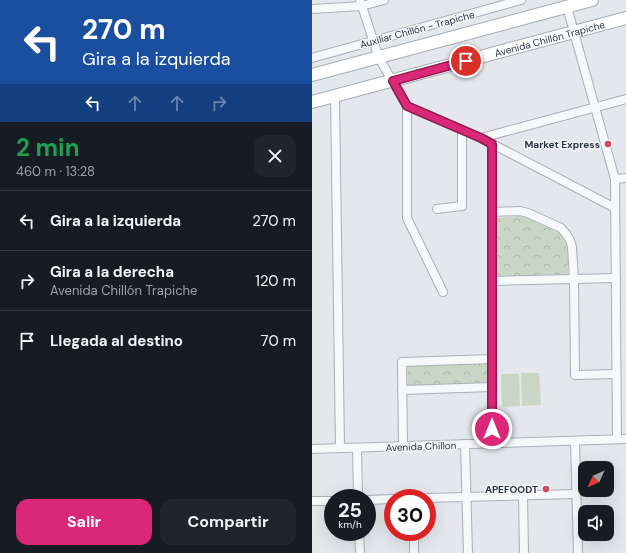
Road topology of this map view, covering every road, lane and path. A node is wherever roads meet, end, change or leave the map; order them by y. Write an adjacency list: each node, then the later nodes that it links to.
1 (384, 0): 4 (street)
2 (521, 0): 5 (street, Auxiliar Chillón - Trapiche)
3 (592, 0): 6 (main road)
4 (361, 3): 7 (street); 10 (street)
5 (497, 3): 10 (street, Auxiliar Chillón - Trapiche)
6 (567, 7): 9 (street); 12 (main road)
7 (312, 9)
8 (626, 18): 9 (main road, Avenida Chillón Trapiche)
9 (574, 32): 14 (main road, Avenida Chillón Trapiche); 19 (street)
10 (373, 41): 11 (street, Auxiliar Chillón - Trapiche); 12 (street)
11 (312, 58)
12 (379, 58): 13 (main road); 14 (street)
13 (312, 75)
14 (393, 81): 15 (main road, Avenida Chillón Trapiche); 18 (street)
15 (335, 96): 17 (main road, Avenida Chillón Trapiche); 42 (street)
16 (626, 99): 19 (street)
17 (312, 102)
18 (407, 106): 20 (street); 31 (street)
19 (595, 108): 21 (street); 24 (street)
20 (462, 131): 21 (street); 26 (street)
21 (481, 138): 22 (street)
22 (492, 144): 25 (street); 27 (street)
23 (626, 178): 24 (street)
24 (615, 179): 25 (street)
25 (615, 208): 28 (street)
26 (437, 209)
27 (492, 212): 29 (street); 30 (street)
28 (616, 278): 29 (street); 33 (street)
29 (574, 279): 30 (street); 33 (street)
30 (492, 281): 32 (street)
31 (443, 292)
32 (492, 359): 34 (street); 35 (street)
33 (616, 374): 36 (street)
34 (492, 387): 35 (street); 39 (street)
35 (402, 390): 41 (street)
36 (617, 439): 37 (street, Avenida Chillon); 38 (street, Avenida Chillon)
37 (626, 439)
38 (575, 441): 39 (street, Avenida Chillon); 46 (street)
39 (492, 443): 40 (street, Avenida Chillon)
40 (465, 444): 41 (street, Avenida Chillon); 48 (street)
41 (403, 446): 43 (street, Avenida Chillon)
42 (340, 448): 43 (street, Avenida Chillon); 44 (street, Avenida Chillon)
43 (357, 448): 45 (street)
44 (312, 449)
45 (358, 489)
46 (576, 494): 47 (street); 58 (street)
47 (523, 495): 48 (street); 57 (street)
48 (467, 497): 49 (street); 56 (street)
49 (436, 498)
50 (312, 501): 51 (street)
51 (324, 501)
52 (359, 541): 54 (street)
53 (414, 541): 55 (street)
54 (360, 553)
55 (414, 553)
56 (468, 553)
57 (524, 553)
58 (578, 553)

